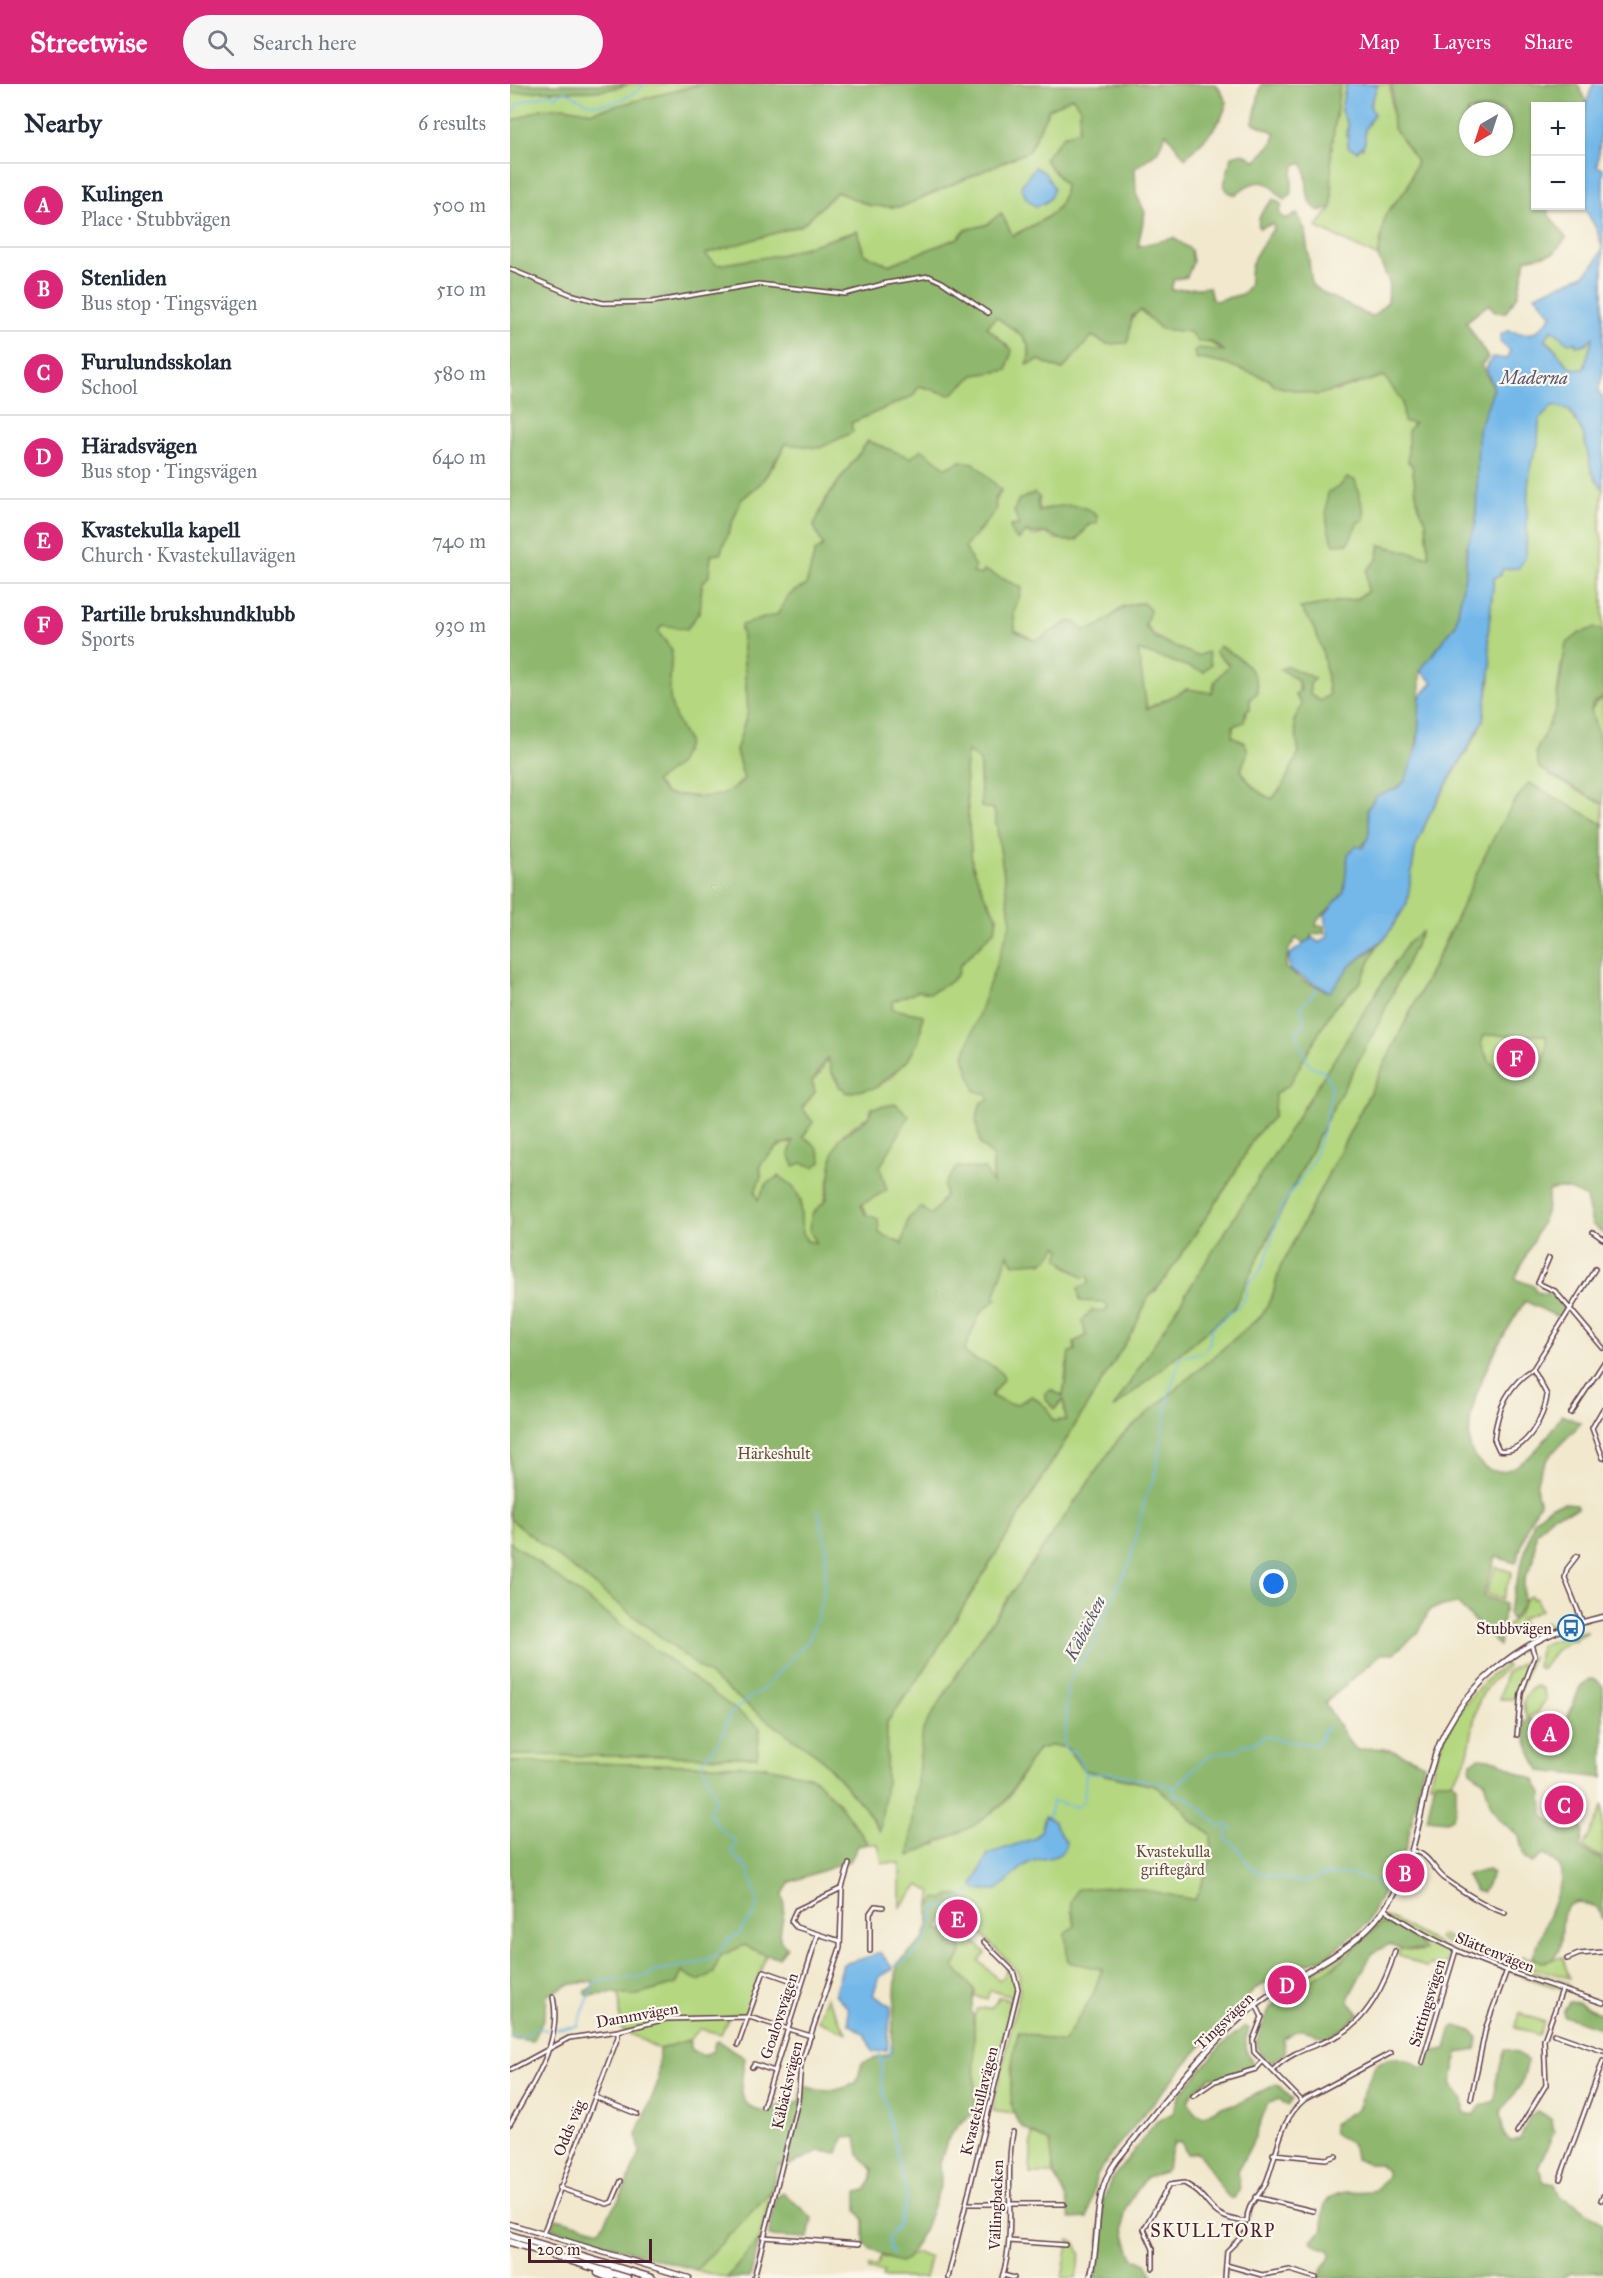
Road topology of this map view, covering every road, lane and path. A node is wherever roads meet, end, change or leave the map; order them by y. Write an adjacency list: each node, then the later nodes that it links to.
1 (510, 269): 2 (street)
2 (988, 313)
3 (1593, 1232): 4 (street)
4 (1603, 1239)
5 (1549, 1258): 7 (street)
6 (1595, 1269): 7 (street)
7 (1569, 1309): 8 (street); 10 (street)
8 (1603, 1348)
9 (1603, 1364): 12 (street)
10 (1533, 1369): 10 (street)
11 (1603, 1409): 13 (street)
12 (1571, 1413)
13 (1603, 1458)
14 (1577, 1556): 16 (street)
15 (1603, 1617): 16 (street, Tingsvägen)
16 (1583, 1623): 17 (street, Tingsvägen)
17 (1531, 1645): 18 (street); 19 (street, Tingsvägen)
18 (1518, 1735)
19 (1413, 1851): 23 (street, Tingsvägen); 24 (street)
20 (849, 1864): 21 (street, Kåbäcksvägen)
21 (842, 1888): 25 (street); 26 (street, Kåbäcksvägen)
22 (883, 1906): 29 (street)
23 (1385, 1908): 28 (street, Slättenvägen); 38 (street, Tingsvägen)
24 (1505, 1913)
25 (818, 1934): 26 (street); 34 (street, Goalovsvägen)
26 (840, 1941): 43 (street, Kåbäcksvägen)
27 (984, 1942): 70 (street, Kvastekullavägen)
28 (1456, 1950): 33 (street, Slättenvägen); 50 (street, Sättingsvägen)
29 (870, 1951)
30 (1395, 1951): 52 (street)
31 (1603, 1952): 32 (street)
32 (1567, 1959)
33 (1507, 1970): 35 (street, Slättenvägen); 57 (street)
34 (801, 1984): 39 (street); 40 (street, Goalovsvägen)
35 (1562, 1990): 37 (street, Slättenvägen); 63 (street)
36 (553, 1997): 45 (street)
37 (1603, 2003)
38 (1256, 2005): 48 (street); 94 (street, Tingsvägen)
39 (749, 2017): 40 (street, Dammvägen); 41 (street, Dammvägen); 44 (street)
40 (788, 2028): 43 (street, Dammvägen); 54 (street, Goalovsvägen)
41 (618, 2031): 45 (street, Dammvägen); 56 (street, Odds väg)
42 (1554, 2034): 46 (street)
43 (811, 2036): 78 (street, Kåbäcksvägen)
44 (738, 2045)
45 (549, 2051): 53 (street, Dammvägen); 61 (street)
46 (1603, 2051)
47 (1391, 2053): 58 (street)
48 (1263, 2061): 52 (street); 55 (street)
49 (1603, 2061): 66 (street)
50 (1422, 2063)
51 (752, 2067): 54 (street)
52 (1274, 2069): 58 (street)
53 (510, 2070)
54 (774, 2071): 59 (street, Goalovsvägen)
55 (1193, 2096)
56 (595, 2097): 60 (street); 68 (street, Odds väg)
57 (1471, 2099)
58 (1302, 2101): 64 (street)
59 (763, 2107)
60 (637, 2114)
61 (510, 2124)
62 (1013, 2132): 72 (street, Vällingbacken)
63 (1517, 2132)
64 (1274, 2154): 65 (street); 69 (street)
65 (1336, 2156)
66 (1560, 2179)
67 (621, 2181): 68 (street)
68 (559, 2188): 76 (street, Odds väg)
69 (1255, 2197): 73 (street); 85 (street)
70 (966, 2204): 72 (street); 92 (street, Kvastekullavägen)
71 (1064, 2204): 72 (street)
72 (1010, 2205): 79 (street, Vällingbacken)
73 (1313, 2211)
74 (510, 2224): 76 (street)
75 (1245, 2233): 84 (street)
76 (543, 2234): 90 (street)
77 (510, 2235): 89 (highway)
78 (764, 2238): 81 (street); 91 (street, Kåbäcksvägen)
79 (1009, 2241): 82 (street); 86 (street, Vällingbacken)
80 (510, 2242): 83 (highway)
81 (859, 2244)
82 (1065, 2245)
83 (544, 2253): 87 (highway); 88 (highway)
84 (1226, 2265): 95 (street); 96 (street)
85 (1153, 2268)
86 (1002, 2276): 93 (street)
87 (610, 2278)
88 (627, 2278)
89 (652, 2278)
90 (689, 2278)
91 (754, 2278)
92 (948, 2278)
93 (1014, 2278)
94 (1090, 2278)
95 (1225, 2278)
96 (1316, 2278)

